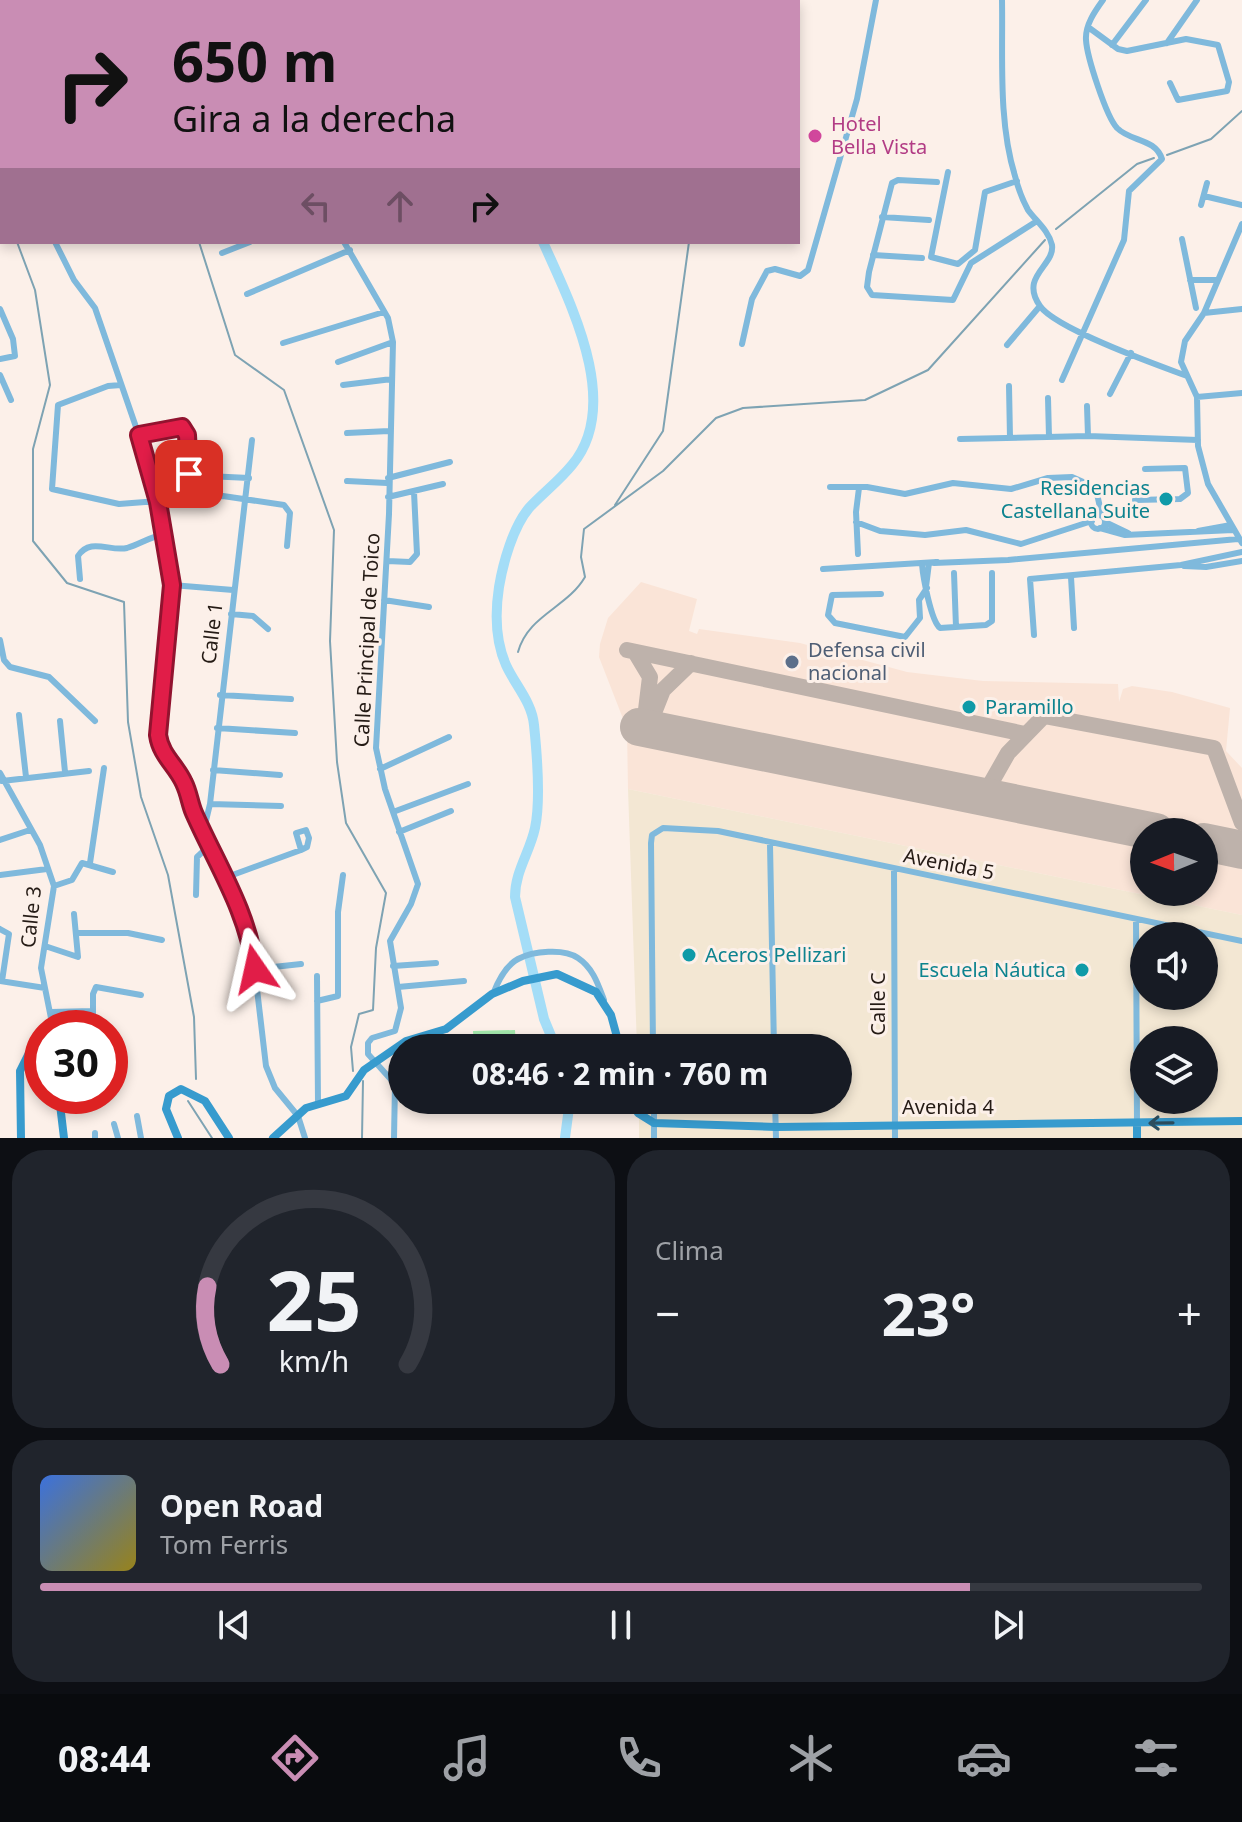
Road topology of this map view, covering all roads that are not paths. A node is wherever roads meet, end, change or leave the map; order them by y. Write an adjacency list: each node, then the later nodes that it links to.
1 (876, 0): 41 (street)
2 (1002, 0): 11 (street)
3 (1103, 0): 6 (street)
4 (1146, 0): 8 (street)
5 (1197, 0): 7 (street)
6 (1088, 27): 8 (street); 38 (street)
7 (1167, 43): 8 (street); 9 (street)
8 (1112, 45)
9 (1170, 83)
10 (948, 172): 11 (street)
11 (1017, 181): 19 (street)
12 (937, 182): 17 (street)
13 (1207, 183): 14 (street)
14 (1204, 196): 15 (street); 16 (street)
15 (1201, 205)
16 (1242, 205)
17 (882, 217): 18 (street); 27 (street)
18 (929, 220)
19 (1037, 221): 27 (street); 32 (street)
20 (1242, 224): 30 (street)
21 (1182, 239): 29 (street)
22 (56, 244): 50 (street)
23 (245, 244): 26 (street)
24 (346, 244): 25 (street, Calle Principal de Toico)
25 (350, 250): 31 (street); 36 (street, Calle Principal de Toico)
26 (222, 253)
27 (873, 255): 28 (street)
28 (922, 258)
29 (1190, 280): 30 (street); 33 (street)
30 (1216, 280): 37 (street)
31 (247, 294)
32 (1040, 306): 38 (street); 42 (street)
33 (1196, 308)
34 (0, 309): 44 (street)
35 (1242, 309): 37 (street)
36 (384, 312): 39 (street, Calle Principal de Toico); 40 (street)
37 (1204, 313): 47 (street)
38 (1084, 334): 43 (street); 49 (street)
39 (393, 342): 45 (street); 48 (street, Calle Principal de Toico)
40 (283, 343)
41 (742, 344)
42 (1007, 345)
43 (1131, 353): 47 (street); 54 (street)
44 (0, 359)
45 (338, 362)
46 (0, 375): 57 (street)
47 (1187, 376): 55 (street)
48 (392, 379): 51 (street); 59 (street, Calle Principal de Toico)
49 (1062, 380)
50 (121, 385): 61 (street); 84 (street)
51 (343, 385)
52 (1009, 386): 64 (street)
53 (1242, 393): 55 (street)
54 (1110, 394)
55 (1197, 397): 67 (street)
56 (1048, 398): 63 (street)
57 (11, 400)
58 (1087, 406): 62 (street)
59 (389, 431): 60 (street); 74 (street, Calle Principal de Toico)
60 (347, 433)
61 (139, 435): 70 (street); 84 (street)
62 (1088, 436): 63 (street); 67 (street)
63 (1049, 437): 64 (street)
64 (1010, 438): 65 (street)
65 (960, 439)
66 (252, 440): 72 (street, Calle 1)
67 (1198, 440): 76 (street)
68 (450, 462): 74 (street)
69 (1145, 469): 77 (street)
70 (189, 474)
71 (207, 476): 72 (street)
72 (249, 478): 82 (street, Calle 1)
73 (347, 481): 74 (street)
74 (388, 481): 81 (street, Calle Principal de Toico)
75 (443, 484): 80 (street)
76 (1208, 484): 77 (street); 87 (street)
77 (1188, 485): 83 (street)
78 (830, 487): 79 (street)
79 (859, 488): 85 (street); 86 (street)
80 (414, 492): 81 (street); 93 (street)
81 (388, 497): 93 (street, Calle Principal de Toico)
82 (247, 498): 84 (street); 90 (street); 104 (street, Calle 1)
83 (1135, 500)
84 (158, 502): 88 (street)
85 (856, 522): 86 (street); 92 (street)
86 (1098, 522): 87 (street)
87 (1232, 527): 89 (street)
88 (164, 534): 101 (street); 102 (street)
89 (1240, 541): 96 (street)
90 (287, 546)
91 (1242, 552): 95 (street)
92 (858, 554)
93 (387, 561): 106 (street, Calle Principal de Toico)
94 (1242, 561): 95 (street)
95 (1211, 562): 100 (street)
96 (928, 563): 97 (street); 103 (street)
97 (823, 569)
98 (954, 573): 109 (street)
99 (992, 573): 109 (street)
100 (1071, 577): 110 (street); 112 (street)
101 (80, 579)
102 (172, 585): 104 (street); 136 (street)
103 (926, 588): 105 (street); 109 (street)
104 (233, 590): 108 (street, Calle 1)
105 (881, 594)
106 (384, 600): 107 (street); 123 (street, Calle Principal de Toico)
107 (429, 607)
108 (231, 614): 111 (street); 114 (street, Calle 1)
109 (956, 627)
110 (1074, 628)
111 (268, 629)
112 (1034, 635)
113 (0, 640): 118 (street)
114 (220, 695): 115 (street); 119 (street, Calle 1)
115 (291, 699)
116 (19, 715): 129 (street)
117 (60, 721): 126 (street)
118 (95, 721)
119 (217, 728): 120 (street); 124 (street, Calle 1)
120 (295, 733)
121 (449, 737): 123 (street)
122 (104, 768): 142 (street)
123 (380, 769): 134 (street, Calle Principal de Toico)
124 (213, 770): 127 (street); 131 (street, Calle 1)
125 (89, 771): 126 (street)
126 (65, 772): 129 (street)
127 (280, 775)
128 (1, 777): 129 (street); 135 (street, Calle 3)
129 (26, 777)
130 (468, 784): 134 (street)
131 (210, 804): 132 (street); 136 (street, Calle 1)
132 (281, 806)
133 (451, 811): 137 (street)
134 (393, 812): 137 (street, Calle Principal de Toico)
135 (30, 830): 138 (street); 143 (street, Calle 3)
136 (203, 830): 139 (street)
137 (399, 832): 160 (street, Calle Principal de Toico)
138 (0, 840)
139 (211, 844): 148 (street); 150 (street)
140 (770, 845): 144 (street, Avenida 5); 174 (street, Avenida 5); 175 (street)
141 (301, 850): 148 (street)
142 (90, 863): 145 (street); 149 (street)
143 (47, 869): 146 (street); 149 (street, Calle 3)
144 (894, 869): 152 (street, Avenida 5); 187 (street, Calle C)
145 (113, 872)
146 (0, 875)
147 (343, 875): 170 (street)
148 (227, 877): 161 (street)
149 (54, 886): 157 (street, Calle 3)
150 (196, 895)
151 (74, 914): 154 (street)
152 (1136, 919): 156 (street, Avenida 5); 188 (street)
153 (0, 929): 163 (street)
154 (77, 933): 155 (street); 157 (street)
155 (162, 940)
156 (1242, 941)
157 (45, 946): 166 (street, Calle 3)
158 (436, 963): 160 (street)
159 (301, 964): 161 (street)
160 (393, 966): 165 (street, Calle Principal de Toico)
161 (255, 969): 184 (street)
162 (317, 976): 170 (street)
163 (1, 981): 166 (street)
164 (464, 981): 165 (street)
165 (398, 987): 177 (street, Calle Principal de Toico)
166 (45, 988): 171 (street, Calle 3)
167 (492, 994): 169 (main road); 169 (street); 177 (main road)
168 (141, 995): 172 (street)
169 (604, 1000): 173 (main road)
170 (317, 1001): 178 (street)
171 (50, 1010)
172 (93, 1010)
173 (615, 1034)
174 (653, 1034)
175 (774, 1034)
176 (24, 1063): 191 (main road)
177 (375, 1063): 178 (main road); 199 (street)
178 (318, 1103): 184 (main road)
179 (61, 1114): 192 (main road)
180 (640, 1114): 186 (main road)
181 (654, 1114): 186 (street)
182 (776, 1114): 190 (street)
183 (137, 1116): 194 (street)
184 (298, 1116): 197 (main road); 198 (street)
185 (1242, 1121): 188 (main road, Avenida 4, one-way to 188)
186 (654, 1123): 190 (main road, Avenida 4); 200 (street)
187 (894, 1123): 188 (main road, Avenida 4); 190 (main road, Avenida 4); 202 (street, Calle C)
188 (1137, 1123): 203 (main road)
189 (114, 1124): 193 (street)
190 (776, 1127): 201 (street)
191 (21, 1138)
192 (64, 1138)
193 (118, 1138)
194 (141, 1138)
195 (178, 1138): 196 (main road)
196 (229, 1138)
197 (273, 1138)
198 (305, 1138)
199 (394, 1138)
200 (654, 1138)
201 (776, 1138)
202 (895, 1138)
203 (1137, 1138)

